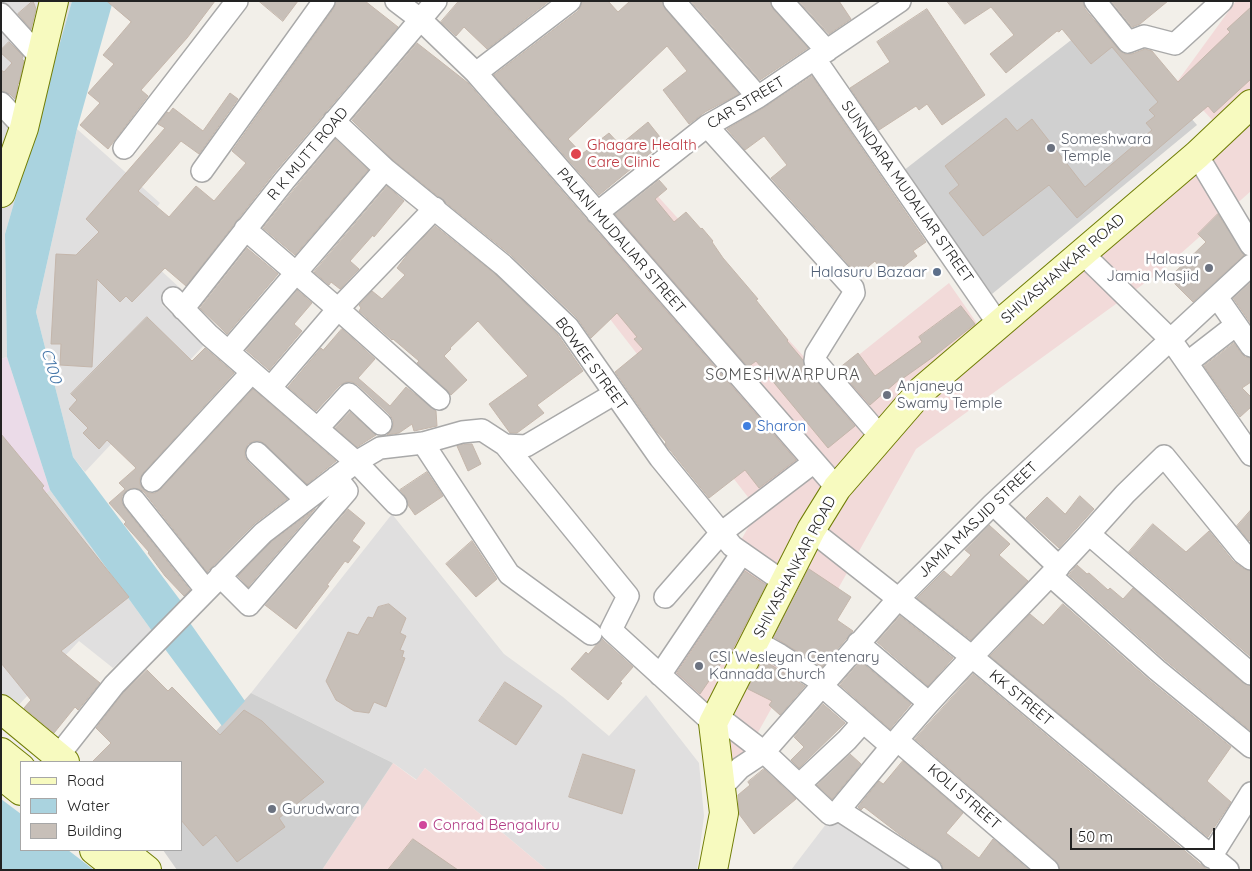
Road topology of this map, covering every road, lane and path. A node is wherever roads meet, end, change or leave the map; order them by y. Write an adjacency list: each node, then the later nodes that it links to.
1 (54, 1): 15 (street)
2 (237, 1): 23 (street)
3 (324, 1): 26 (street)
4 (396, 1): 13 (street, PALANI MUDALIAR STREET)
5 (436, 1): 13 (street, R K MUTT ROAD)
6 (570, 1): 16 (street)
7 (674, 1): 17 (street)
8 (782, 1): 14 (street, SUNNDARA MUDALIAR STREET)
9 (900, 1): 14 (street, CAR STREET)
10 (1095, 1): 11 (street)
11 (1222, 1)
12 (1, 14): 15 (street)
13 (421, 20): 16 (street, PALANI MUDALIAR STREET); 20 (street, R K MUTT ROAD)
14 (821, 55): 17 (street, CAR STREET); 37 (street, SUNNDARA MUDALIAR STREET)
15 (41, 58): 22 (street)
16 (476, 73): 29 (street, PALANI MUDALIAR STREET)
17 (758, 98): 21 (street, CAR STREET)
18 (1, 103): 22 (street)
19 (1251, 104): 24 (street, SHIVASHANKAR ROAD)
20 (334, 121): 25 (street, BOWEE STREET); 30 (street, R K MUTT ROAD)
21 (707, 126): 29 (street, CAR STREET); 49 (street)
22 (24, 128): 27 (street)
23 (124, 148)
24 (1196, 155): 31 (street); 32 (street, SHIVASHANKAR ROAD)
25 (385, 169): 28 (street, BOWEE STREET); 34 (street)
26 (202, 171)
27 (1, 193)
28 (435, 208): 36 (street); 45 (street, BOWEE STREET)
29 (597, 213): 55 (street, PALANI MUDALIAR STREET)
30 (245, 229): 34 (street); 41 (street, R K MUTT ROAD)
31 (1251, 245)
32 (1082, 253): 37 (street, SHIVASHANKAR ROAD); 39 (street)
33 (1251, 265): 35 (street, JAMIA MASJID STREET)
34 (295, 273): 36 (street); 41 (street)
35 (1217, 297): 38 (street); 39 (street, JAMIA MASJID STREET)
36 (338, 308): 44 (street); 46 (street)
37 (999, 325): 49 (street, SHIVASHANKAR ROAD)
38 (1236, 325): 40 (street); 42 (street)
39 (1171, 340): 42 (street); 62 (street, JAMIA MASJID STREET)
40 (1251, 346)
41 (229, 351): 43 (street)
42 (1187, 363): 53 (street)
43 (252, 372): 44 (street); 57 (street)
44 (271, 387): 48 (street)
45 (614, 394): 51 (street); 64 (street, BOWEE STREET)
46 (439, 399)
47 (381, 424): 48 (street)
48 (318, 428): 54 (street)
49 (881, 438): 58 (street, SHIVASHANKAR ROAD)
50 (423, 443): 51 (street); 54 (street); 73 (street)
51 (505, 445): 78 (street)
52 (257, 453): 60 (street)
53 (1251, 455)
54 (356, 462): 56 (street); 61 (street)
55 (814, 462): 58 (street, PALANI MUDALIAR STREET); 64 (street)
56 (336, 478): 60 (street); 69 (street)
57 (152, 481)
58 (837, 488): 63 (street, SHIVASHANKAR ROAD)
59 (134, 500): 69 (street)
60 (306, 500): 69 (street)
61 (396, 504)
62 (992, 504): 68 (street); 72 (street, JAMIA MASJID STREET)
63 (811, 530): 70 (street, SHIVASHANKAR ROAD); 72 (street, KK STREET)
64 (721, 533): 66 (street, BOWEE STREET); 71 (street)
65 (1089, 534): 67 (street); 68 (street); 77 (street)
66 (742, 553): 70 (street, BOWEE STREET); 78 (street)
67 (1251, 559)
68 (1055, 572): 76 (street); 84 (street)
69 (213, 583): 88 (street)
70 (785, 584): 74 (street, SHIVASHANKAR ROAD)
71 (665, 597)
72 (898, 598): 75 (street, JAMIA MASJID STREET); 76 (street, KK STREET)
73 (591, 634)
74 (755, 641): 79 (street, KOLI STREET); 82 (street, SHIVASHANKAR ROAD)
75 (858, 643): 79 (street, JAMIA MASJID STREET); 80 (street)
76 (972, 656): 80 (street); 99 (street, KK STREET)
77 (1251, 674)
78 (660, 675): 82 (street)
79 (824, 685): 83 (street, KOLI STREET); 87 (street, JAMIA MASJID STREET)
80 (929, 703): 85 (street)
81 (1, 709): 88 (street)
82 (714, 719): 87 (street); 92 (street)
83 (863, 722): 85 (street, KOLI STREET); 91 (street)
84 (1251, 747)
85 (890, 748): 95 (street); 105 (street, KOLI STREET)
86 (1, 752): 89 (street)
87 (764, 752): 91 (street); 92 (street, JAMIA MASJID STREET)
88 (62, 759)
89 (20, 767)
90 (1, 775): 93 (street)
91 (799, 785): 95 (street)
92 (720, 789): 103 (street)
93 (20, 790)
94 (1251, 793): 99 (street)
95 (839, 810): 104 (street)
96 (95, 851): 100 (street)
97 (123, 851): 101 (street)
98 (152, 851): 102 (street)
99 (1220, 864)
100 (119, 870)
101 (147, 870)
102 (159, 870)
103 (713, 870)
104 (931, 870)
105 (1048, 870)

